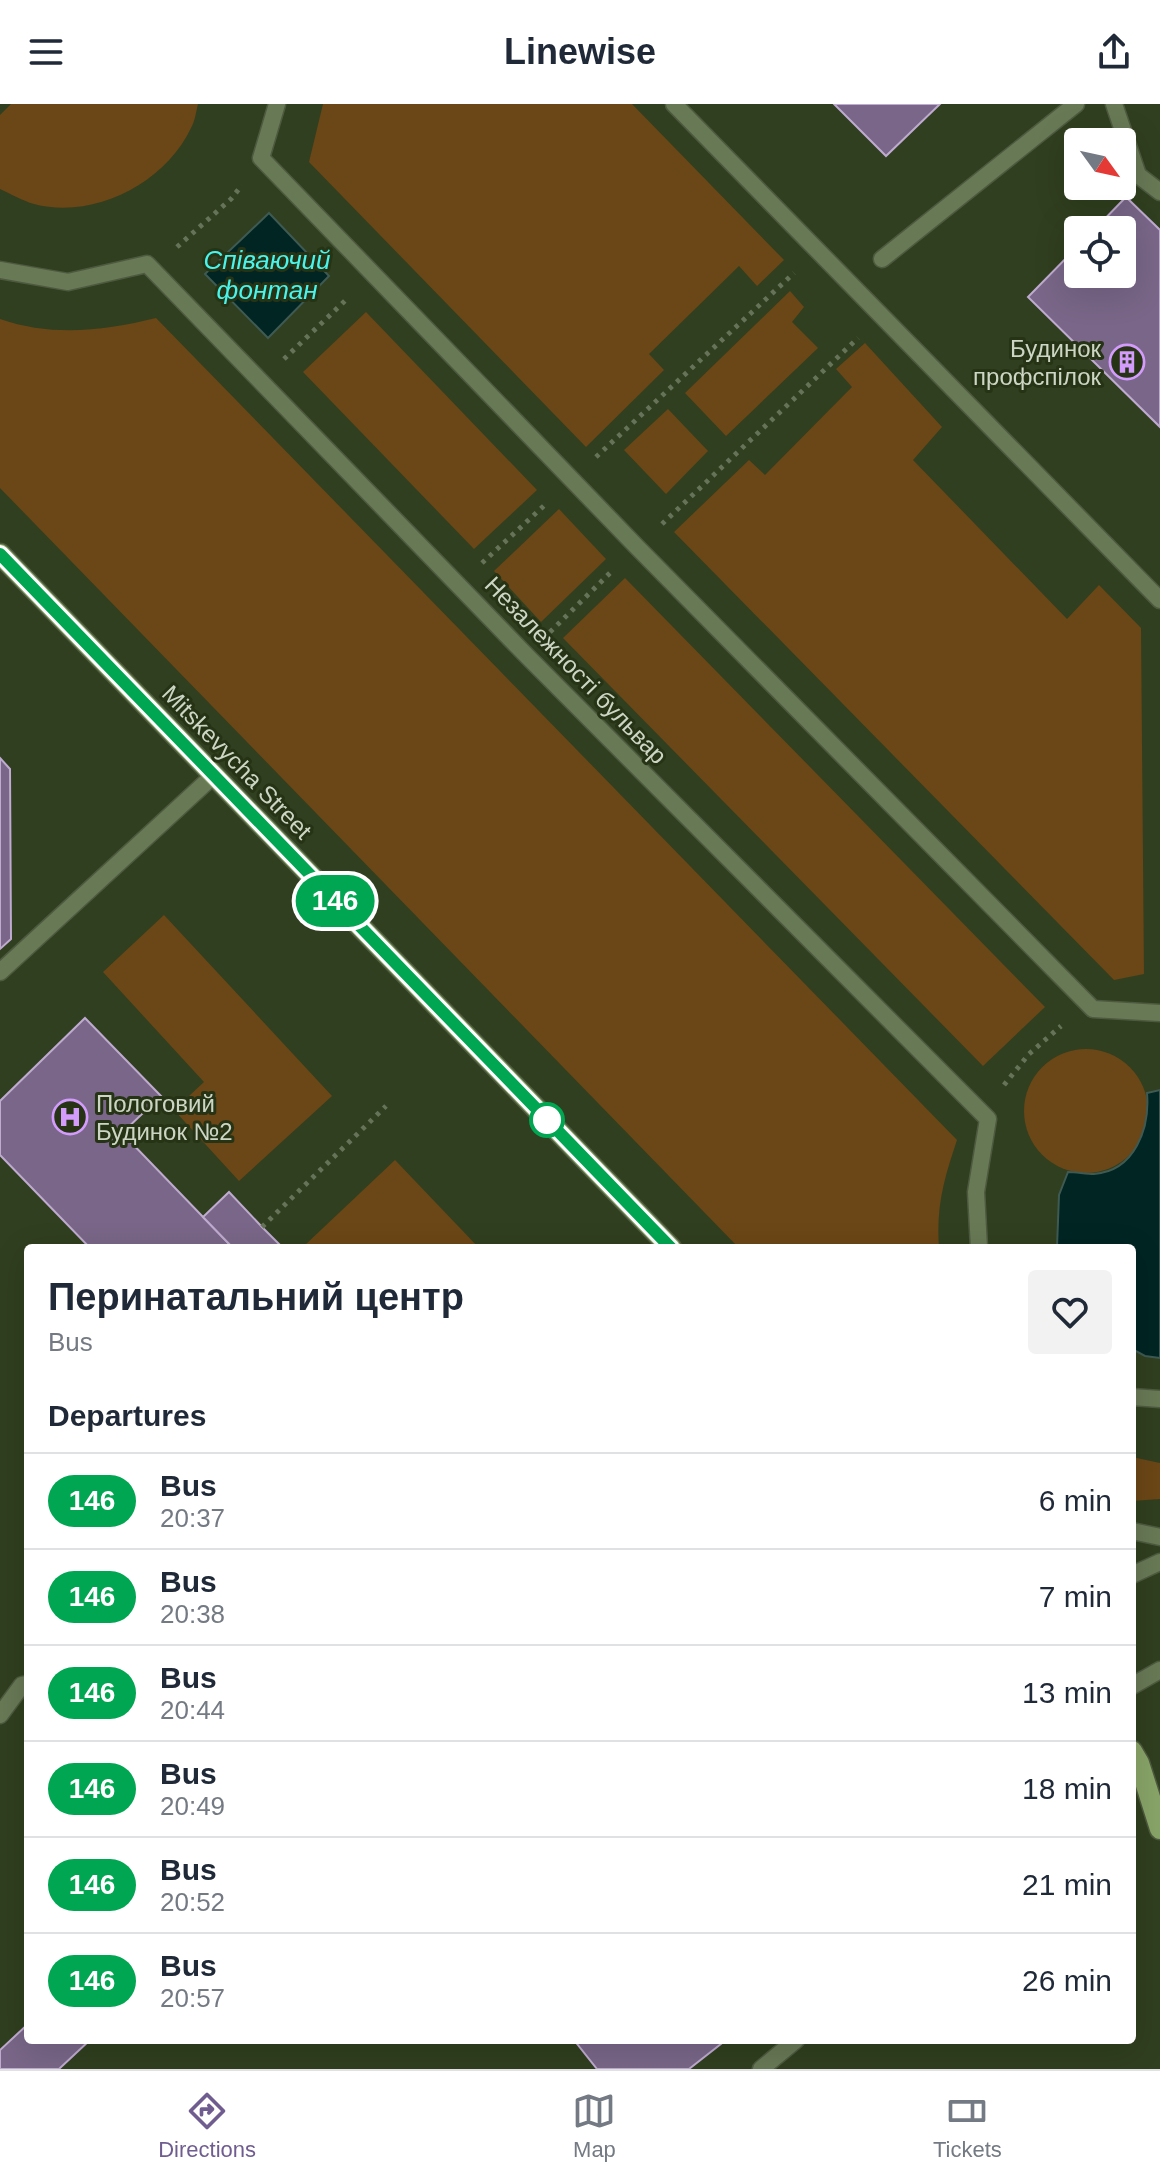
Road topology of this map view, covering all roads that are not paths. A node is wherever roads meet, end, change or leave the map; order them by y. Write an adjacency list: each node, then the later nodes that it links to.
1 (277, 104): 12 (street)
2 (674, 104): 9 (street)
3 (1076, 104): 6 (street)
4 (1114, 104): 5 (street)
5 (1160, 192)
6 (882, 259)
7 (0, 270): 14 (street, Незалежності бульвар)
8 (0, 554): 10 (main road, Mitskevycha Street)
9 (1160, 600)
10 (214, 775): 11 (street); 13 (main road, Mitskevycha Street)
11 (0, 972)
12 (1160, 1013)
13 (667, 1244)
14 (979, 1244)
15 (1136, 1397): 16 (street)
16 (1160, 1399)
17 (1136, 1532): 18 (street)
18 (1160, 1537)
19 (1160, 1562): 20 (street)
20 (1136, 1573)
21 (1160, 1670): 22 (street)
22 (1136, 1684)
23 (24, 1685): 24 (street)
24 (0, 1715)
25 (1136, 1758): 26 (main road)
26 (1160, 1829)
27 (791, 2044): 28 (street)
28 (761, 2069)

